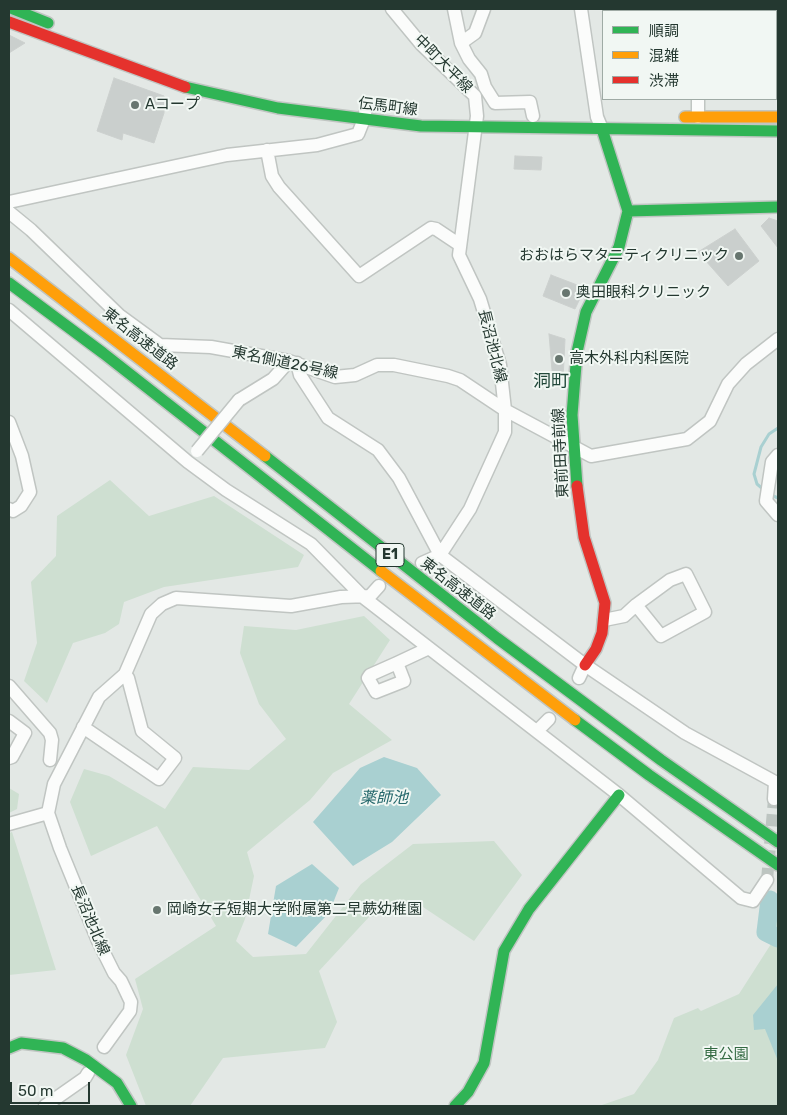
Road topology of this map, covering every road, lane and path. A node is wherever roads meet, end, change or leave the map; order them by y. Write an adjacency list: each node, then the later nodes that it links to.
1 (13, 9): 10 (main road, 伝馬町線)
2 (392, 9): 17 (street, 中町大平線)
3 (454, 9): 7 (street)
4 (484, 9): 7 (street)
5 (582, 9): 13 (street)
6 (9, 22): 10 (main road, 伝馬町線)
7 (462, 43): 12 (street)
8 (698, 100): 15 (street)
9 (395, 111): 10 (main road, 伝馬町線)
10 (365, 113): 17 (main road, 伝馬町線); 20 (street)
11 (440, 114): 17 (main road, 伝馬町線)
12 (533, 116): 13 (main road, 伝馬町線); 17 (main road, 伝馬町線)
13 (602, 117): 18 (street)
14 (670, 117): 15 (main road)
15 (698, 117): 16 (main road)
16 (778, 117)
17 (477, 121): 18 (main road, 伝馬町線); 25 (street, 長沼池北線)
18 (602, 129): 19 (main road, 伝馬町線); 23 (main road)
19 (778, 131)
20 (267, 150): 21 (street); 25 (street)
21 (9, 202)
22 (778, 207): 23 (main road)
23 (628, 211): 33 (main road, 東前田寺前線)
24 (9, 212): 30 (street, 東名側道26号線)
25 (460, 244): 31 (street, 長沼池北線)
26 (9, 258): 61 (main road, 東名高速道路 / E1)
27 (9, 283): 62 (main road, E1)
28 (9, 310): 35 (street)
29 (778, 339): 33 (street, 東名側道26号線)
30 (293, 362): 31 (street, 東名側道26号線); 35 (street, bridge); 38 (street)
31 (505, 410): 33 (street, 東名側道26号線); 38 (street, 長沼池北線)
32 (9, 422): 36 (street)
33 (574, 448): 43 (main road, 東前田寺前線)
34 (778, 455): 37 (street)
35 (188, 462): 41 (street)
36 (9, 510)
37 (778, 515)
38 (440, 555): 39 (street); 46 (street)
39 (422, 563)
40 (379, 586): 41 (street)
41 (362, 596): 44 (street); 47 (street)
42 (636, 605): 42 (street); 43 (street)
43 (604, 620): 46 (main road, 東前田寺前線)
44 (429, 648): 45 (street); 53 (street)
45 (397, 663)
46 (585, 665): 48 (street); 56 (street)
47 (125, 674): 52 (street); 52 (street)
48 (579, 678)
49 (9, 686): 55 (street)
50 (549, 719): 53 (street)
51 (9, 721): 54 (street)
52 (83, 727): 59 (street)
53 (537, 731): 57 (street)
54 (9, 758)
55 (50, 760)
56 (777, 778): 58 (street)
57 (619, 795): 63 (street); 69 (main road)
58 (774, 799)
59 (48, 814): 60 (street); 64 (street, 長沼池北線)
60 (9, 824)
61 (778, 842)
62 (778, 865)
63 (767, 880)
64 (104, 1047)
65 (9, 1048): 68 (main road)
66 (88, 1073): 67 (street)
67 (45, 1106)
68 (130, 1106)
69 (455, 1106)

